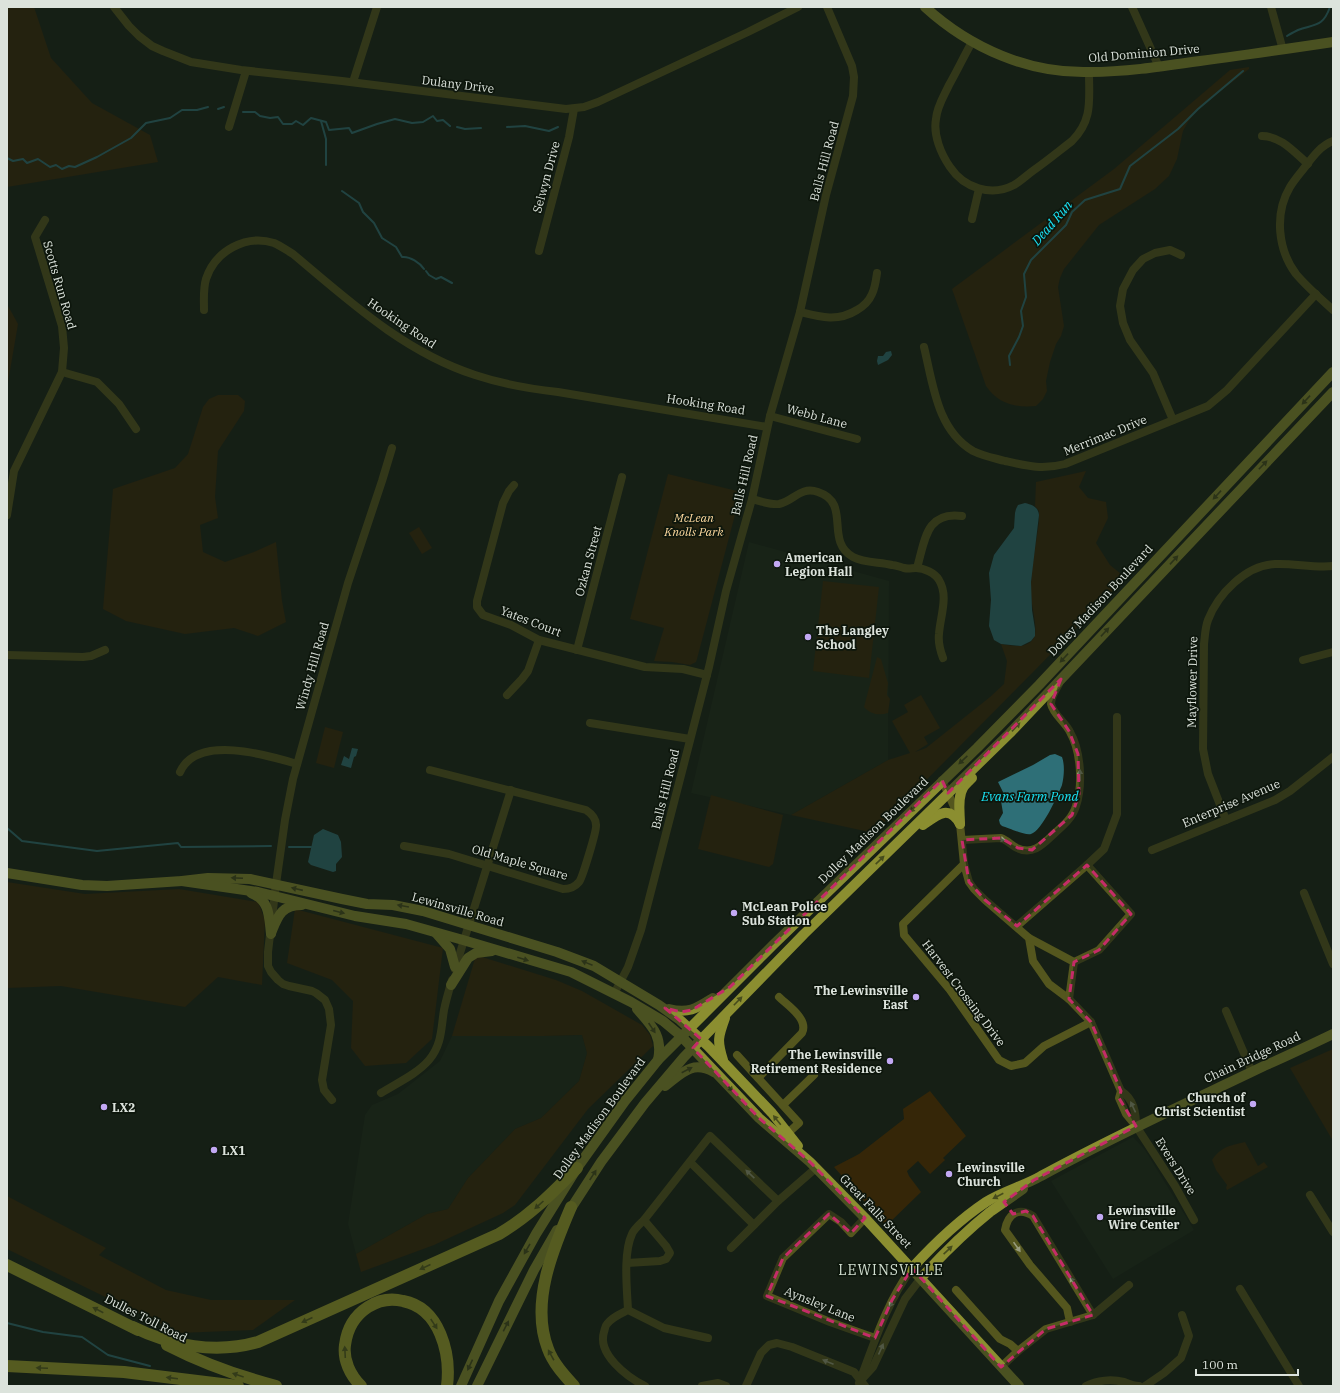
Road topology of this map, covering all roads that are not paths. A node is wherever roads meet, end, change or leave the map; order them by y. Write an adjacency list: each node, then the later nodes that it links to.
1 (114, 7): 12 (street, Dulany Drive)
2 (377, 7): 14 (street)
3 (798, 7): 15 (street, Dulany Drive)
4 (827, 7): 29 (street, Balls Hill Road)
5 (925, 7): 8 (main road, Old Dominion Drive)
6 (1132, 7): 11 (street)
7 (1271, 7): 10 (street)
8 (972, 42): 13 (main road, Old Dominion Drive); 20 (street)
9 (1333, 42): 10 (main road, Old Dominion Drive)
10 (1283, 50): 11 (main road, Old Dominion Drive)
11 (1159, 67): 13 (main road, Old Dominion Drive)
12 (246, 71): 14 (street, Dulany Drive); 16 (street)
13 (1089, 72): 20 (street)
14 (353, 82): 15 (street, Dulany Drive)
15 (574, 109): 23 (street, Selwyn Drive)
16 (229, 127)
17 (1262, 136): 19 (street)
18 (1333, 141): 19 (street)
19 (1308, 164): 26 (street)
20 (979, 189): 21 (street)
21 (972, 219)
22 (45, 220): 31 (street, Scotts Run Road)
23 (539, 251)
24 (1181, 255): 35 (street)
25 (877, 273): 29 (street)
26 (1316, 294): 28 (street); 35 (street, Merrimac Drive)
27 (204, 310): 36 (street, Hooking Road)
28 (1333, 310)
29 (800, 312): 34 (street, Balls Hill Road)
30 (924, 347): 35 (street, Merrimac Drive)
31 (62, 372): 37 (street); 43 (street, Scotts Run Road)
32 (1333, 372): 65 (main road, Dolley Madison Boulevard, one-way to 65)
33 (1333, 392): 55 (main road, one-way to 33)
34 (770, 416): 36 (street, Balls Hill Road); 38 (street, Webb Lane)
35 (1173, 420)
36 (767, 427): 42 (street, Balls Hill Road)
37 (136, 429)
38 (857, 439)
39 (392, 448): 62 (street, Windy Hill Road)
40 (622, 477): 49 (street, Ozkan Street)
41 (514, 485): 47 (street, Yates Court)
42 (752, 499): 46 (street); 54 (street, Balls Hill Road)
43 (7, 515)
44 (962, 516): 46 (street)
45 (1333, 566): 68 (street, Mayflower Drive)
46 (917, 568): 52 (street)
47 (539, 640): 49 (street, Yates Court); 56 (street)
48 (105, 650): 51 (street)
49 (577, 650): 54 (street, Yates Court)
50 (1333, 652): 53 (street)
51 (7, 654)
52 (943, 658)
53 (1303, 660)
54 (707, 675): 59 (street, Balls Hill Road)
55 (1061, 678): 60 (main road, one-way to 55); 70 (street, one-way to 55)
56 (507, 695)
57 (1117, 716): 76 (street)
58 (590, 723): 59 (street)
59 (690, 739): 94 (street, Balls Hill Road)
60 (999, 744): 67 (main road); 69 (main road)
61 (1333, 757): 68 (street, Enterprise Avenue)
62 (297, 764): 64 (street); 79 (street, Windy Hill Road)
63 (430, 770): 66 (street, Old Maple Square)
64 (180, 772)
65 (942, 780): 67 (street); 96 (main road, Dolley Madison Boulevard, one-way to 96)
66 (510, 790): 75 (street); 75 (street, Old Maple Square)
67 (948, 793): 69 (street); 72 (main road)
68 (1226, 820): 73 (street, Enterprise Avenue)
69 (960, 824): 70 (street); 72 (main road)
70 (962, 840): 74 (street)
71 (404, 846): 75 (street, Old Maple Square)
72 (894, 846): 103 (main road, one-way to 72)
73 (1152, 850)
74 (964, 864): 85 (street); 104 (street, Harvest Crossing Drive)
75 (487, 865): 84 (street)
76 (1087, 865): 85 (street); 91 (street)
77 (7, 873): 78 (main road, Lewinsville Road)
78 (182, 881): 79 (main road, Lewinsville Road, one-way to 78); 80 (main road, Lewinsville Road)
79 (276, 884): 82 (street, Windy Hill Road); 84 (main road, Lewinsville Road, one-way to 79)
80 (240, 889): 82 (main road, Lewinsville Road); 87 (main road)
81 (1304, 893): 92 (street)
82 (274, 896): 83 (main road, Lewinsville Road); 87 (street, Windy Hill Road)
83 (314, 905): 86 (main road, Lewinsville Road, one-way to 86); 87 (main road)
84 (468, 925): 89 (street); 94 (main road, Lewinsville Road, one-way to 84)
85 (1017, 926): 88 (street)
86 (436, 933): 89 (main road, Lewinsville Road); 93 (main road)
87 (270, 934): 118 (street, Windy Hill Road)
88 (1029, 938): 91 (street); 99 (street)
89 (463, 940): 90 (main road, Lewinsville Road); 93 (street)
90 (493, 950): 95 (main road); 97 (main road, Lewinsville Road, one-way to 97)
91 (1074, 962): 99 (street)
92 (1333, 964)
93 (455, 967): 95 (street)
94 (622, 981): 97 (street, Balls Hill Road); 101 (main road, Lewinsville Road)
95 (451, 985): 117 (street)
96 (730, 987): 101 (main road); 105 (main road, Dolley Madison Boulevard)
97 (614, 994): 100 (main road, Lewinsville Road)
98 (779, 997): 116 (street)
99 (1069, 999): 104 (street)
100 (631, 1002): 107 (main road, Lewinsville Road); 111 (main road, one-way to 111)
101 (665, 1008): 105 (main road, Lewinsville Road)
102 (1226, 1011): 113 (street)
103 (727, 1013): 108 (main road); 112 (main road)
104 (1091, 1022): 121 (street)
105 (690, 1027): 107 (main road, Dolley Madison Boulevard); 108 (main road, Lewinsville Road)
106 (1333, 1034): 113 (main road, Chain Bridge Road)
107 (681, 1036): 109 (main road, Lewinsville Road); 111 (main road, Dolley Madison Boulevard)
108 (701, 1039): 109 (main road); 112 (main road, Great Falls Street)
109 (693, 1048): 114 (main road, Great Falls Street); 119 (main road)
110 (737, 1054): 116 (street)
111 (658, 1060): 125 (main road, Dolley Madison Boulevard)
112 (724, 1062): 122 (main road, Great Falls Street, one-way to 112)
113 (1252, 1072): 121 (main road, Chain Bridge Road)
114 (718, 1074): 119 (main road, one-way to 114); 124 (main road, Great Falls Street, one-way to 124)
115 (814, 1076): 120 (street)
116 (758, 1078): 120 (street)
117 (381, 1093)
118 (332, 1100)
119 (645, 1103): 130 (main road, one-way to 119)
120 (783, 1105): 122 (street)
121 (1136, 1126): 126 (main road, Chain Bridge Road); 134 (street, Evers Drive)
122 (788, 1133): 124 (main road, Great Falls Street)
123 (690, 1162): 128 (street, one-way to 123); 133 (street); 135 (street)
124 (813, 1165): 128 (street); 132 (main road, Great Falls Street)
125 (577, 1168): 149 (highway, one-way to 149); 160 (main road, Dolley Madison Boulevard, one-way to 160)
126 (1034, 1180): 129 (main road, Chain Bridge Road); 140 (main road, Chain Bridge Road, one-way to 140)
127 (1310, 1195): 136 (street)
128 (778, 1201): 135 (street)
129 (1004, 1202): 131 (street); 141 (main road, Chain Bridge Road, one-way to 129)
130 (571, 1207): 161 (main road, one-way to 130); 162 (highway, one-way to 130)
131 (1013, 1214): 146 (street, one-way to 131); 148 (street, one-way to 148)
132 (865, 1218): 140 (main road, Great Falls Street); 151 (street, Aynsley Lane)
133 (644, 1220): 138 (street); 138 (street)
134 (1194, 1220)
135 (754, 1225): 137 (street)
136 (1333, 1232)
137 (731, 1248)
138 (627, 1263): 145 (street)
139 (7, 1265): 149 (highway, Dulles Toll Road, one-way to 139)
140 (912, 1268): 141 (main road, Great Falls Street); 151 (street, Chain Bridge Road, one-way to 151)
141 (921, 1278): 154 (main road, Great Falls Street); 155 (street, Chain Bridge Road, one-way to 141)
142 (1129, 1285): 146 (street)
143 (956, 1290): 152 (street)
144 (1240, 1290): 171 (street)
145 (628, 1310): 150 (street); 163 (street)
146 (1093, 1315): 148 (street)
147 (1182, 1316): 170 (street)
148 (1070, 1322): 152 (street)
149 (133, 1327): 157 (highway, Dulles Toll Road, one-way to 149)
150 (708, 1338)
151 (875, 1338): 155 (street, Chain Bridge Road)
152 (1018, 1351): 154 (street)
153 (7, 1366): 156 (highway, one-way to 153)
154 (1001, 1367): 167 (main road, Great Falls Street)
155 (861, 1384): 166 (street, one-way to 166)
156 (238, 1386)
157 (276, 1386)
158 (361, 1386): 159 (highway, one-way to 159)
159 (447, 1386)
160 (460, 1386)
161 (477, 1386)
162 (574, 1386)
163 (645, 1386)
164 (702, 1386): 165 (street)
165 (726, 1386)
166 (746, 1386)
167 (1018, 1386)
168 (1086, 1386): 169 (street)
169 (1139, 1386)
170 (1145, 1386)
171 (1299, 1386)

